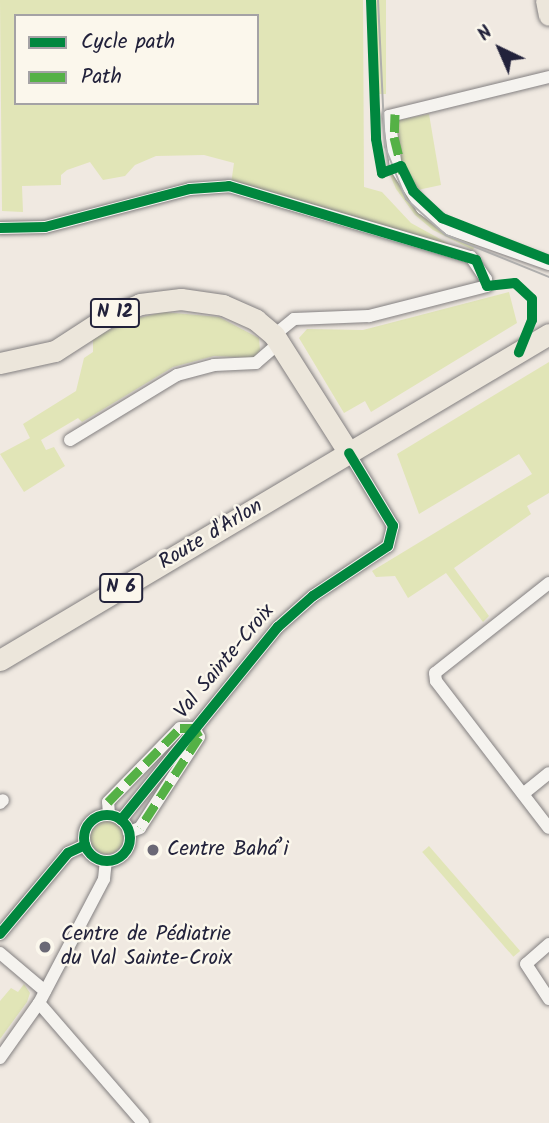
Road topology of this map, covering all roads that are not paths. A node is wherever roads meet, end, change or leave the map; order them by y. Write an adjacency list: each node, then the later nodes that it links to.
1 (546, 0): 2 (main road)
2 (549, 15)
3 (548, 77): 5 (street)
4 (0, 228): 7 (street)
5 (549, 264)
6 (549, 334): 10 (main road, N 6)
7 (277, 338): 8 (main road, N 12); 9 (street); 10 (main road, N 12)
8 (0, 363)
9 (70, 440)
10 (349, 453): 12 (main road, Route d'Arlon / N 6); 13 (street, Val Sainte-Croix)
11 (549, 583): 15 (street)
12 (0, 660)
13 (194, 728): 16 (street, Val Sainte-Croix); 16 (street, Val Sainte-Croix); 18 (street, Val Sainte-Croix)
14 (549, 773): 15 (street)
15 (523, 794): 17 (street)
16 (115, 818): 18 (street); 19 (street, Val Sainte-Croix)
17 (549, 828)
18 (129, 832): 20 (street, Val Sainte-Croix)
19 (85, 845): 20 (street); 21 (street, Val Sainte-Croix)
20 (106, 861): 24 (street)
21 (0, 934)
22 (549, 944): 25 (street)
23 (0, 953): 24 (street)
24 (42, 997): 26 (street); 27 (street)
25 (549, 999)
26 (0, 1058)
27 (143, 1123)

